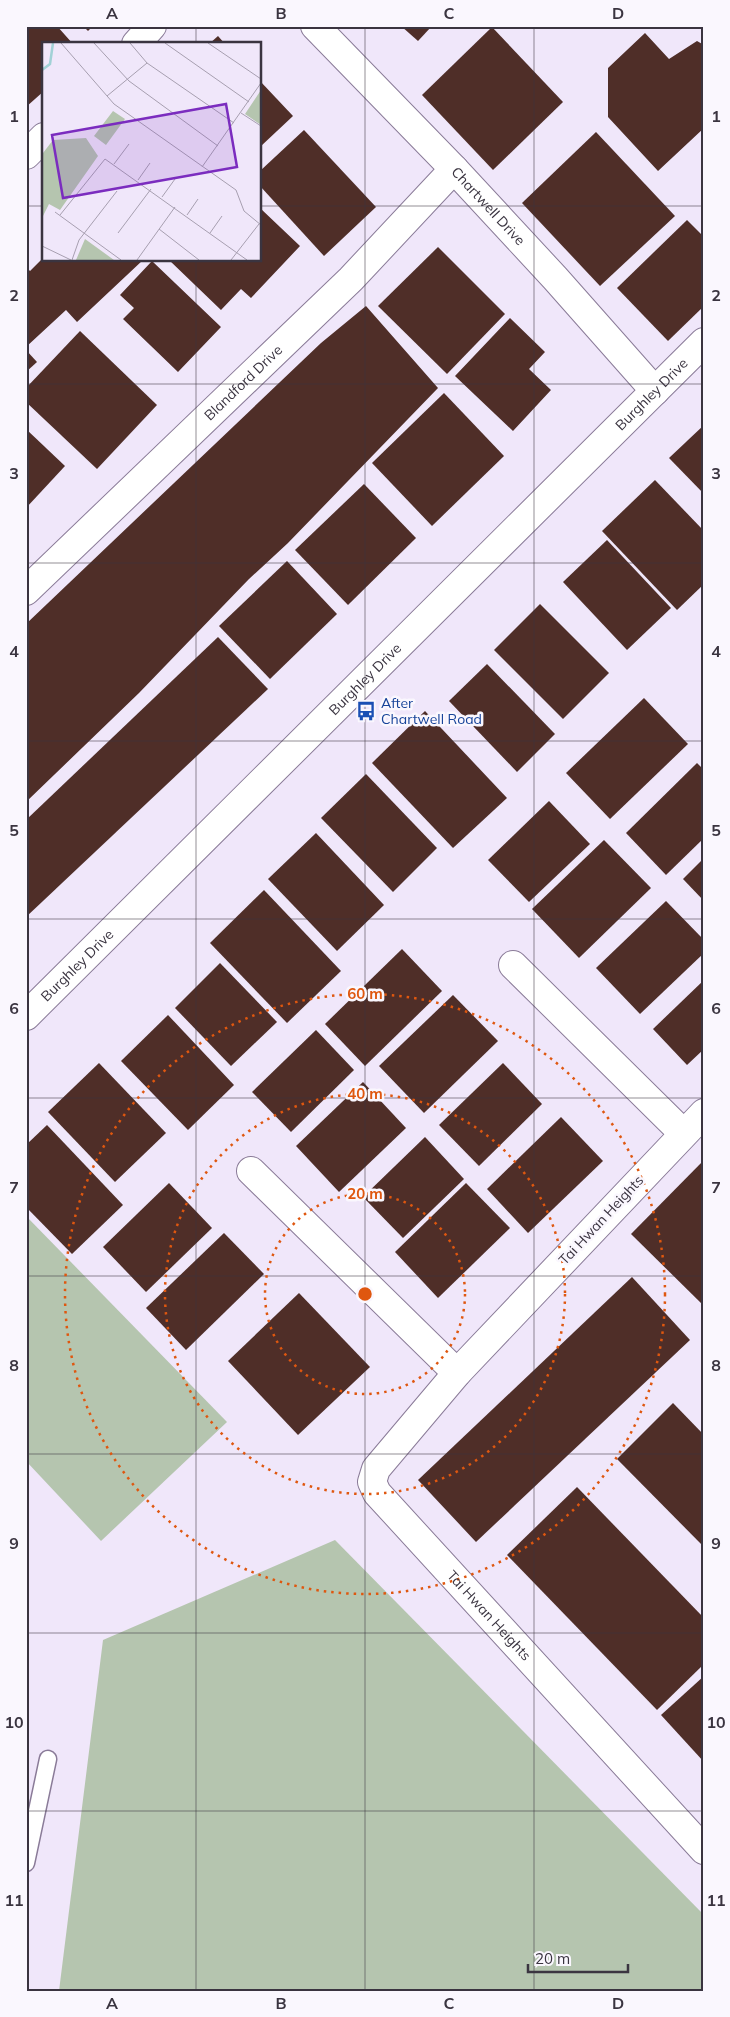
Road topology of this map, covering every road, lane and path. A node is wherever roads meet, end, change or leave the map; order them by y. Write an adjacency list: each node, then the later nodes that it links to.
1 (152, 26): 3 (street)
2 (316, 26): 6 (street, Chartwell Drive)
3 (138, 42)
4 (42, 139): 5 (street)
5 (26, 155)
6 (454, 169): 8 (street, Chartwell Drive); 9 (street, Blandford Drive)
7 (704, 342): 8 (street, Burghley Drive)
8 (655, 391): 11 (street, Burghley Drive)
9 (26, 590)
10 (513, 964): 13 (street)
11 (26, 1016)
12 (704, 1113): 13 (street, Tai Hwan Heights)
13 (683, 1133): 15 (street, Tai Hwan Heights)
14 (251, 1171): 15 (street)
15 (457, 1373): 17 (street, Tai Hwan Heights)
16 (48, 1759): 18 (lane)
17 (704, 1850)
18 (26, 1863)

